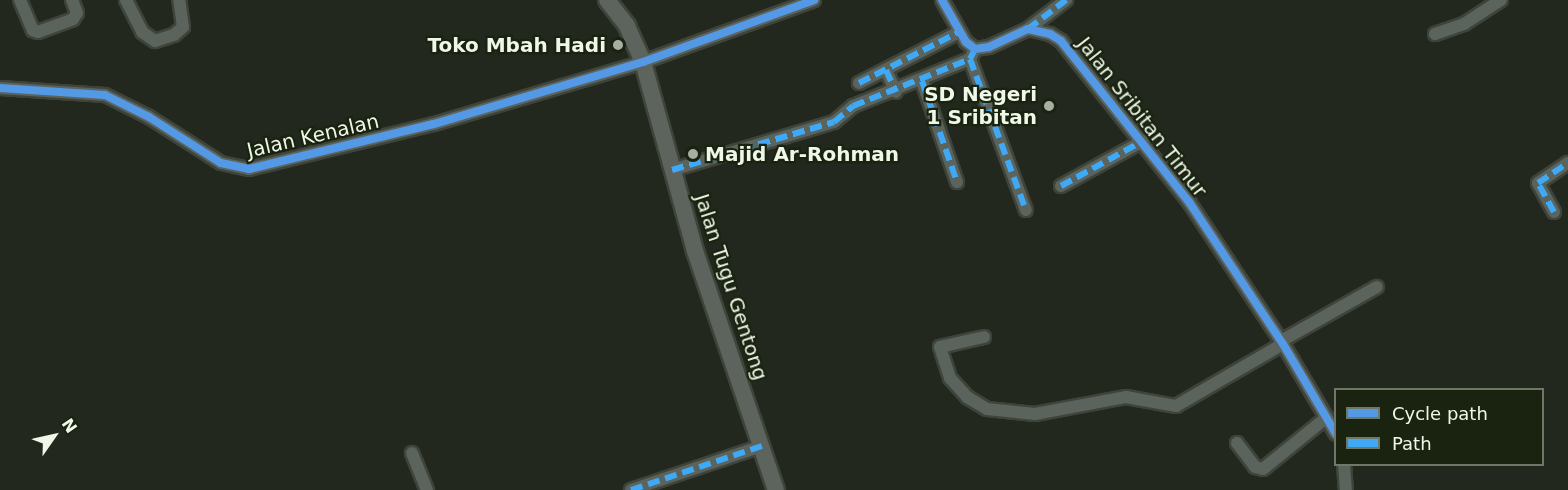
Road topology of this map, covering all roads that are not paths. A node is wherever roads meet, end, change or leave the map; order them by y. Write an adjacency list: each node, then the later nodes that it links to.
1 (20, 0): 2 (street)
2 (72, 0)
3 (126, 0): 4 (street)
4 (179, 0)
5 (607, 0): 14 (main road, Jalan Tugu Gentong)
6 (814, 0): 14 (street, Jalan Kenalan)
7 (942, 0): 11 (street)
8 (1066, 0): 10 (street)
9 (1502, 0): 12 (street)
10 (1028, 29): 13 (street); 20 (street, Jalan Sribitan Timur)
11 (959, 32): 13 (street); 15 (street)
12 (1435, 34)
13 (972, 54): 16 (street); 25 (street)
14 (644, 62): 18 (street, Jalan Kenalan); 22 (main road, Jalan Tugu Gentong)
15 (886, 70): 17 (street); 19 (street)
16 (922, 81): 19 (street); 23 (street)
17 (859, 83)
18 (0, 88)
19 (896, 92): 22 (street)
20 (1143, 141): 24 (street); 29 (street, Jalan Sribitan Timur)
21 (1568, 163): 26 (street)
22 (672, 170): 33 (main road, Jalan Tugu Gentong)
23 (957, 182)
24 (1061, 186)
25 (1026, 210)
26 (1554, 212)
27 (1377, 287): 29 (street)
28 (984, 337): 29 (street)
29 (1282, 343): 30 (street, Jalan Sribitan Timur)
30 (1327, 417): 31 (street, Jalan Sribitan Timur); 32 (street)
31 (1334, 433)
32 (1237, 443)
33 (762, 446): 37 (street); 38 (main road, Jalan Tugu Gentong)
34 (412, 453): 36 (street)
35 (1344, 466): 39 (street)
36 (427, 490)
37 (631, 490)
38 (776, 490)
39 (1346, 490)

